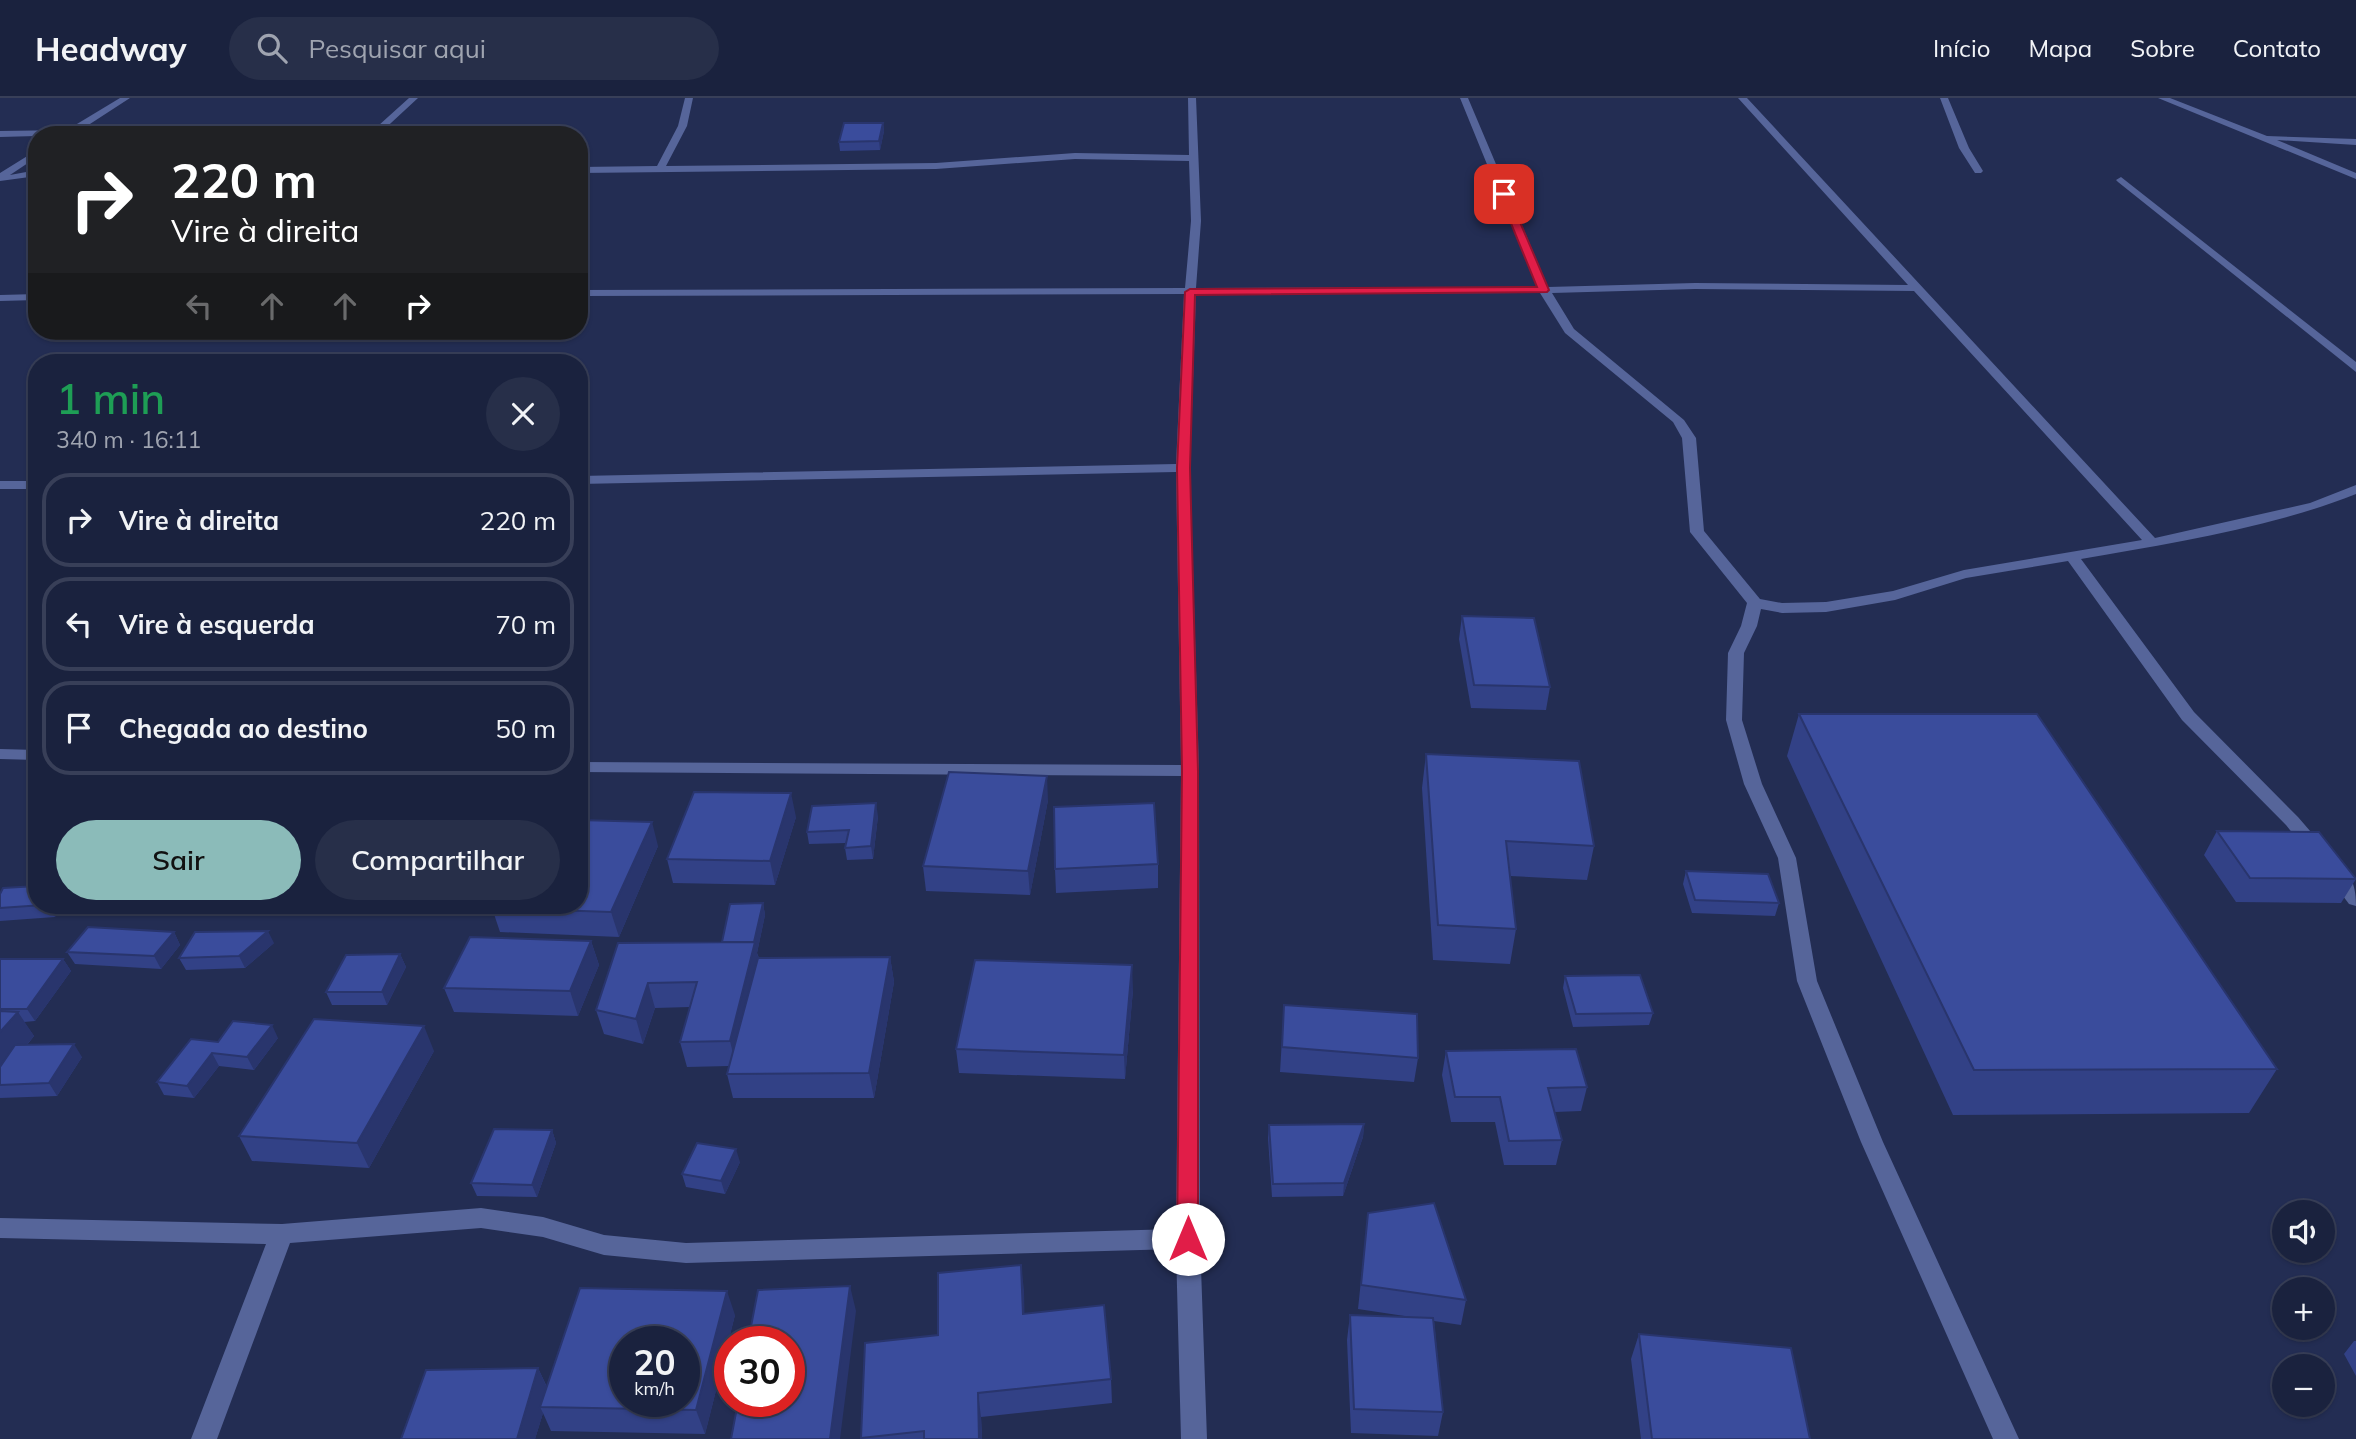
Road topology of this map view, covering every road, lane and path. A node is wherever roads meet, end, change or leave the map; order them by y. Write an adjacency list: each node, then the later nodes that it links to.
1 (125, 98): 9 (street)
2 (414, 98): 10 (street)
3 (689, 98): 18 (street)
4 (1192, 98): 15 (street)
5 (1464, 98): 25 (street)
6 (1742, 98): 24 (street)
7 (1944, 98): 19 (street)
8 (2162, 98): 13 (street)
9 (80, 126)
10 (382, 126)
11 (0, 134): 12 (street)
12 (28, 134)
13 (2257, 136): 14 (street); 21 (street)
14 (2356, 142)
15 (1194, 158): 18 (street); 26 (street)
16 (28, 159): 22 (street)
17 (588, 170): 18 (street)
18 (659, 170)
19 (1978, 171)
20 (28, 174): 22 (street)
21 (2356, 176)
22 (0, 178)
23 (2121, 180): 30 (street)
24 (1916, 288): 25 (street); 36 (street)
25 (1544, 290): 26 (street); 38 (street)
26 (1190, 292): 27 (street); 31 (street)
27 (588, 293)
28 (28, 297): 29 (street)
29 (0, 298)
30 (2356, 368)
31 (1183, 468): 32 (street); 42 (street)
32 (588, 480)
33 (0, 485): 34 (street)
34 (28, 485)
35 (2356, 489): 36 (street)
36 (2152, 543): 37 (street)
37 (2073, 558): 38 (street); 43 (street)
38 (1755, 603): 49 (street)
39 (0, 754): 40 (street)
40 (28, 755)
41 (588, 767): 42 (street)
42 (1190, 771): 46 (street)
43 (2356, 899)
44 (0, 1228): 45 (street)
45 (282, 1234): 46 (street); 47 (street)
46 (1188, 1239): 48 (street)
47 (204, 1439)
48 (1194, 1439)
49 (2006, 1439)

